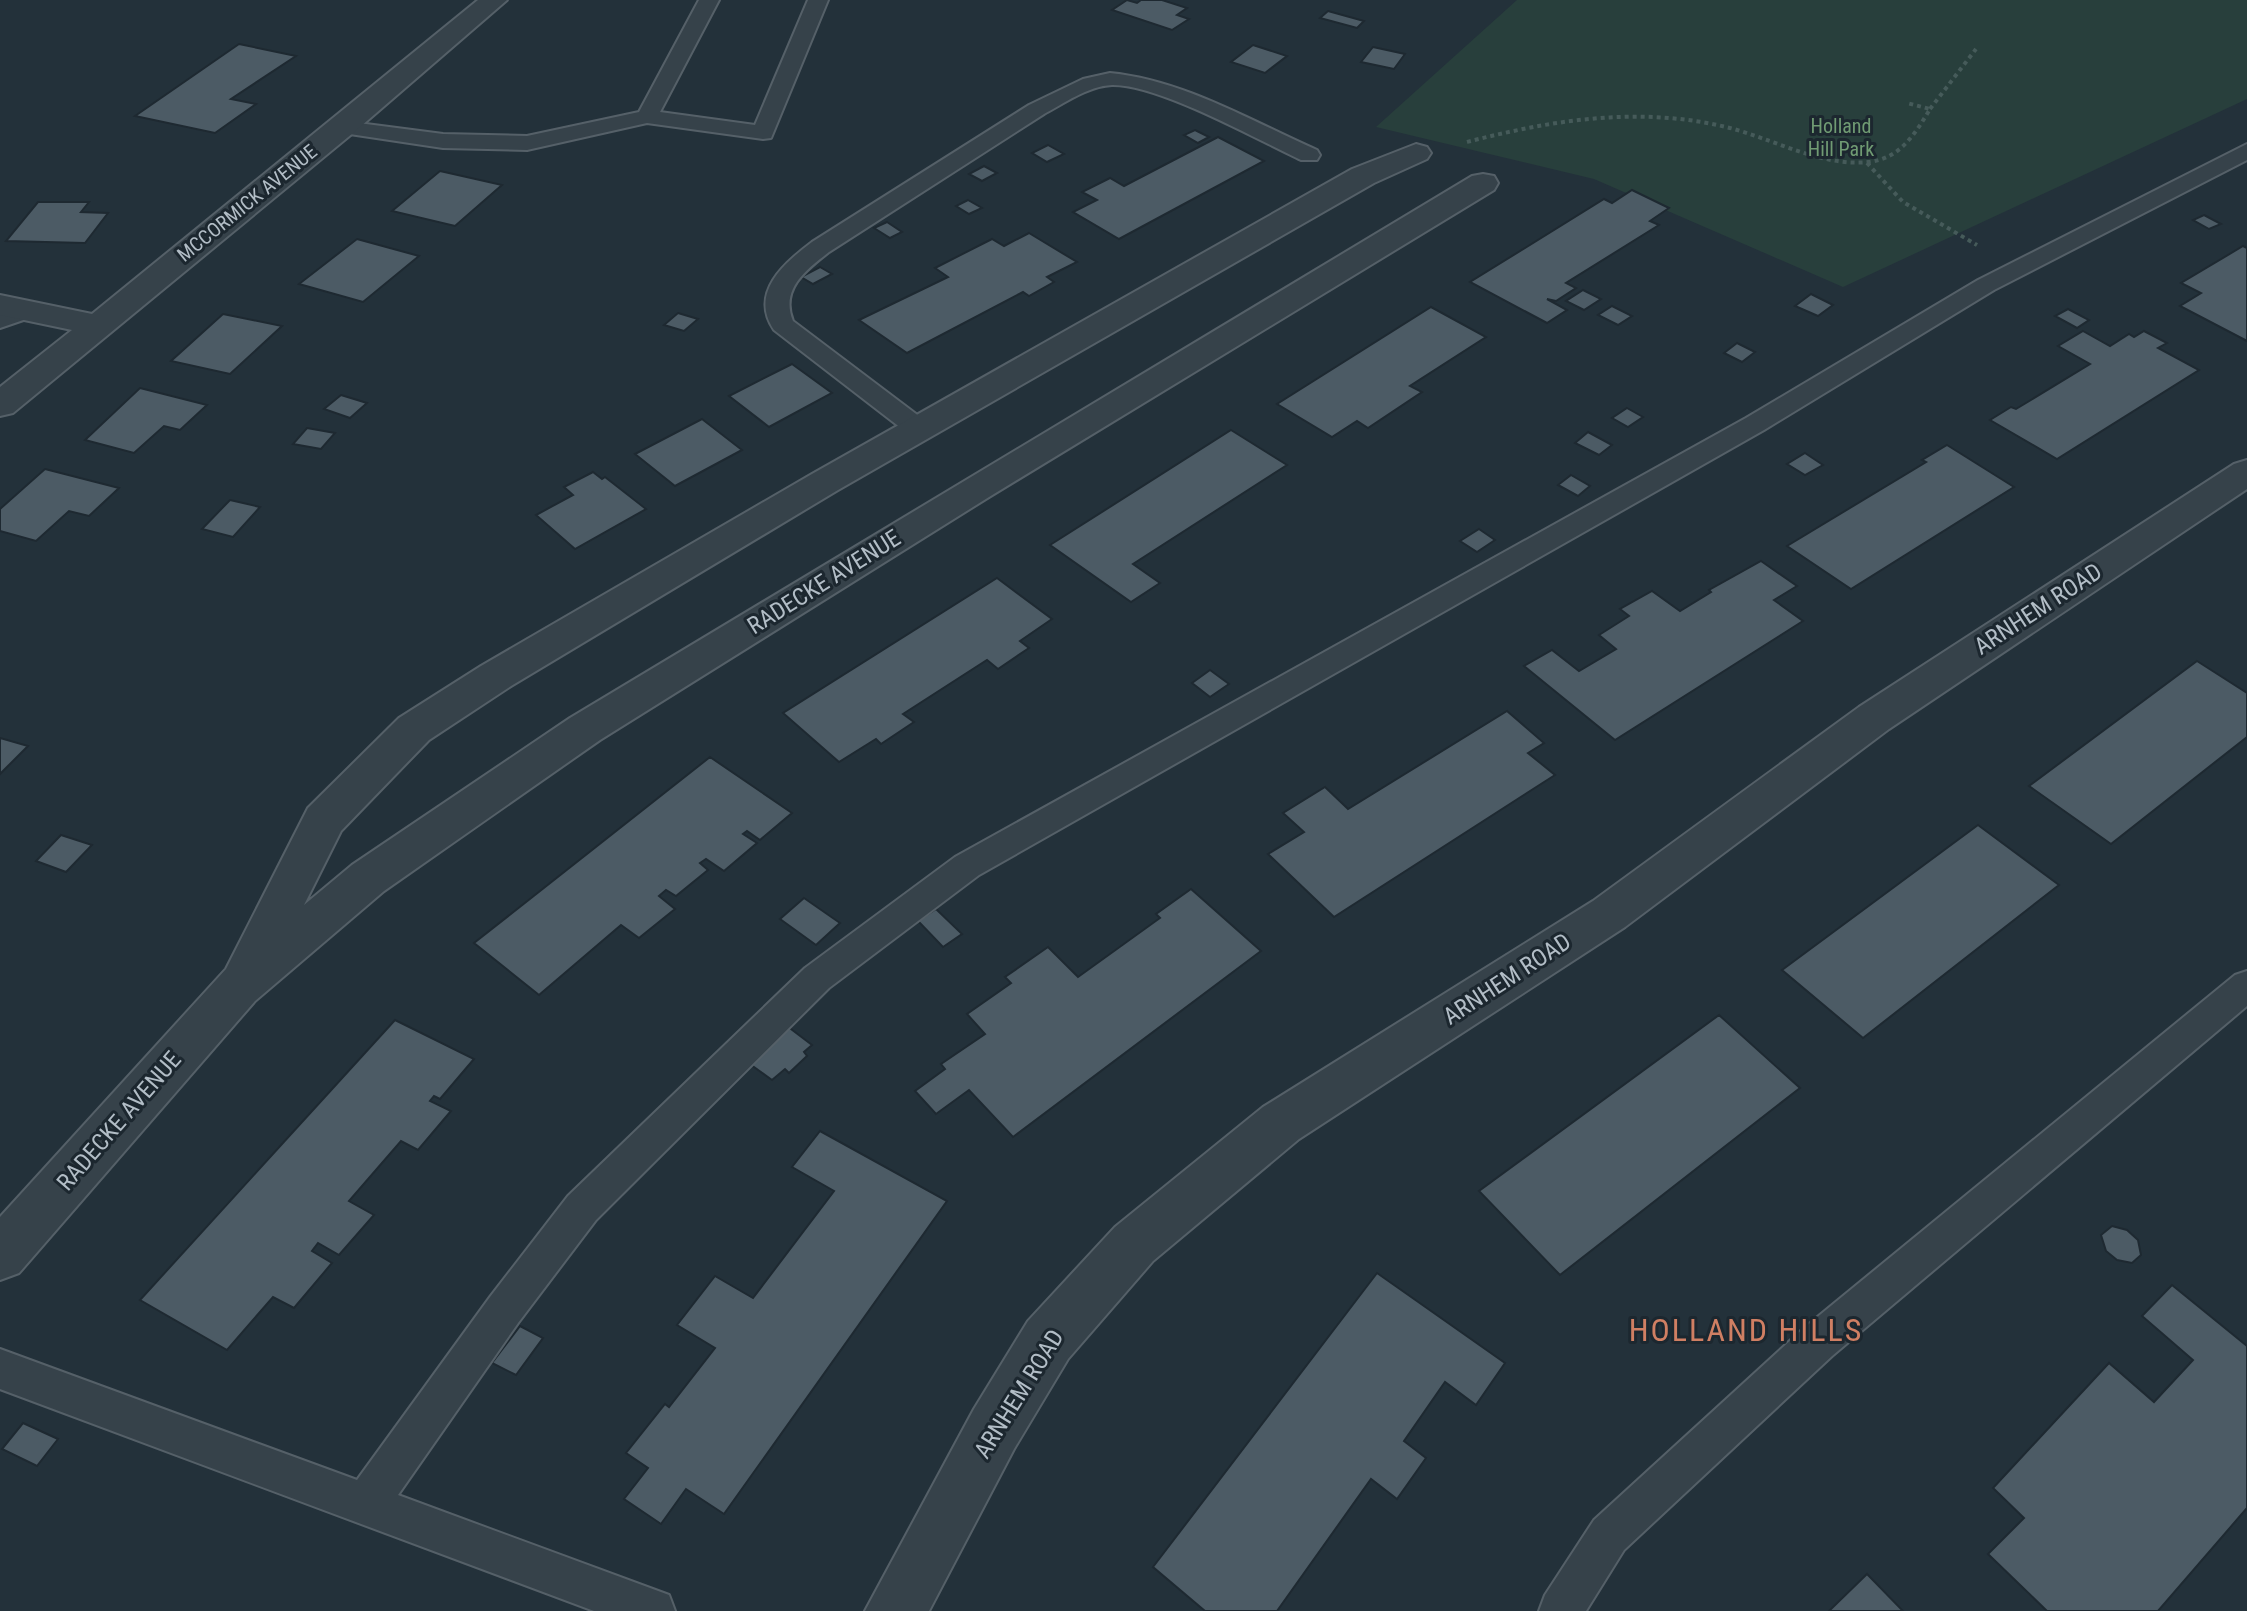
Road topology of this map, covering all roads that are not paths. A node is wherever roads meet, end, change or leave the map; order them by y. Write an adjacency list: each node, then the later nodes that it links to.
1 (494, 0): 5 (street, MCCORMICK AVENUE)
2 (709, 0): 4 (lane)
3 (818, 0): 4 (lane)
4 (647, 117): 5 (lane)
5 (343, 127): 13 (street, MCCORMICK AVENUE)
6 (2247, 151): 21 (lane)
7 (1416, 153): 9 (street, RADECKE AVENUE)
8 (1309, 155): 15 (lane)
9 (1363, 176): 11 (street); 15 (street, RADECKE AVENUE)
10 (1483, 183): 11 (street, RADECKE AVENUE)
11 (1433, 212): 18 (street, RADECKE AVENUE)
12 (10, 312): 13 (street)
13 (97, 325): 14 (street, MCCORMICK AVENUE)
14 (0, 405)
15 (919, 429): 18 (street, RADECKE AVENUE)
16 (2247, 472): 23 (street, ARNHEM ROAD)
17 (2247, 985): 24 (lane)
18 (238, 987): 19 (street, RADECKE AVENUE)
19 (0, 1255)
20 (0, 1369): 21 (lane)
21 (366, 1504): 22 (lane)
22 (653, 1611)
23 (896, 1611)
24 (1561, 1611)

